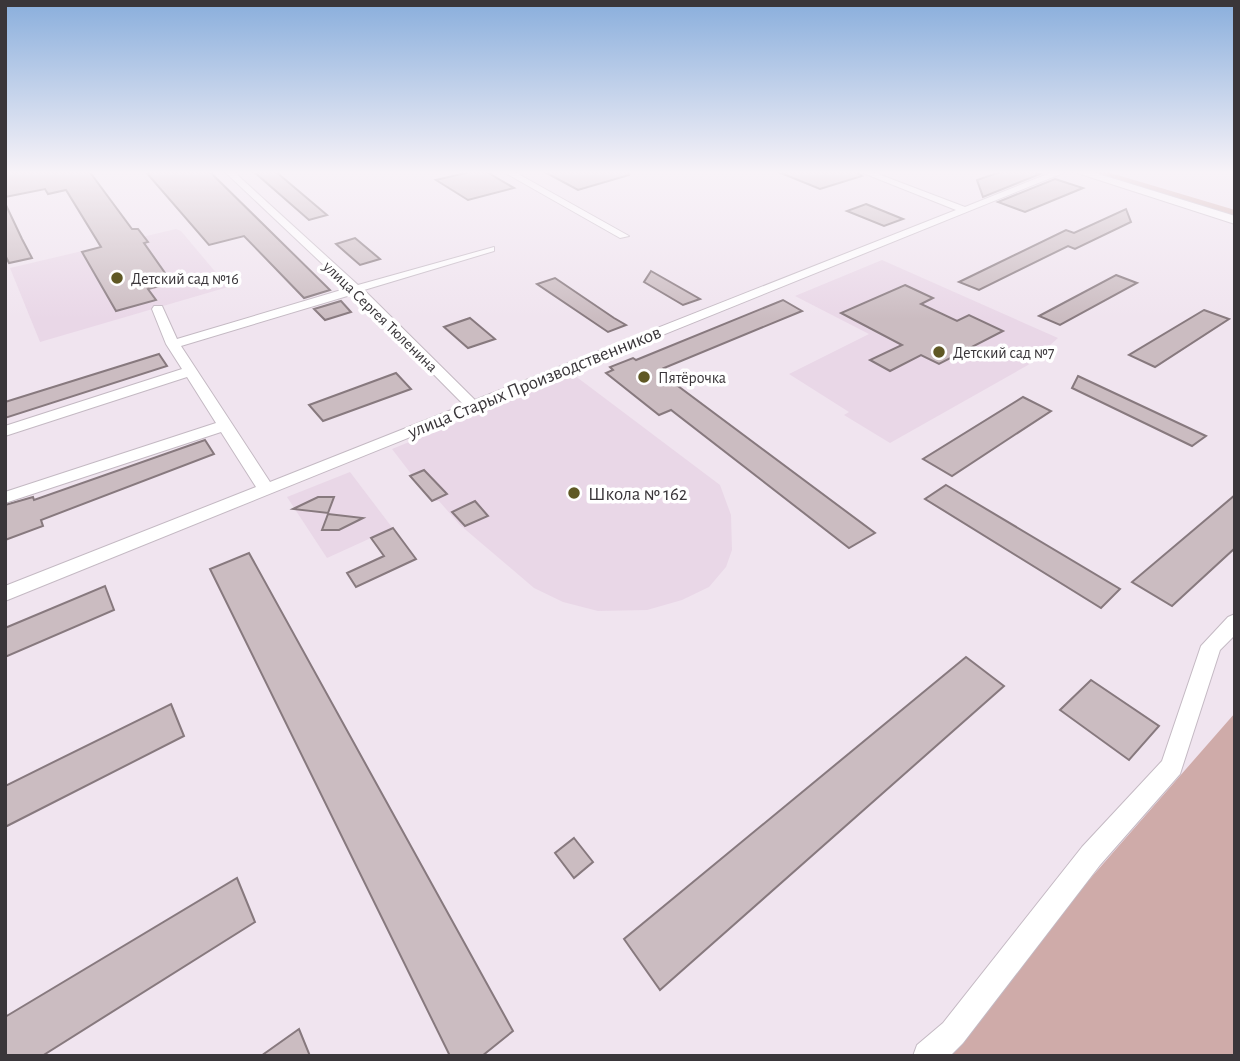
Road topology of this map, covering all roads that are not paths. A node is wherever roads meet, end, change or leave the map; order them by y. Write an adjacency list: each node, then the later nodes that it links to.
1 (282, 221): 6 (street, улица Сергея Тюленина)
2 (596, 221): 4 (street)
3 (938, 221): 10 (street, улица Старых Производственников)
4 (624, 236)
5 (490, 249): 6 (street)
6 (356, 289): 8 (street); 10 (street, улица Сергея Тюленина)
7 (158, 309): 8 (street)
8 (173, 344): 9 (street)
9 (191, 371): 11 (street); 12 (street)
10 (472, 405): 13 (street, улица Старых Производственников)
11 (226, 425): 13 (street); 14 (street)
12 (5, 431)
13 (267, 488): 15 (street, улица Старых Производственников)
14 (5, 498)
15 (5, 594)
16 (1235, 622): 17 (street)
17 (928, 1056)

